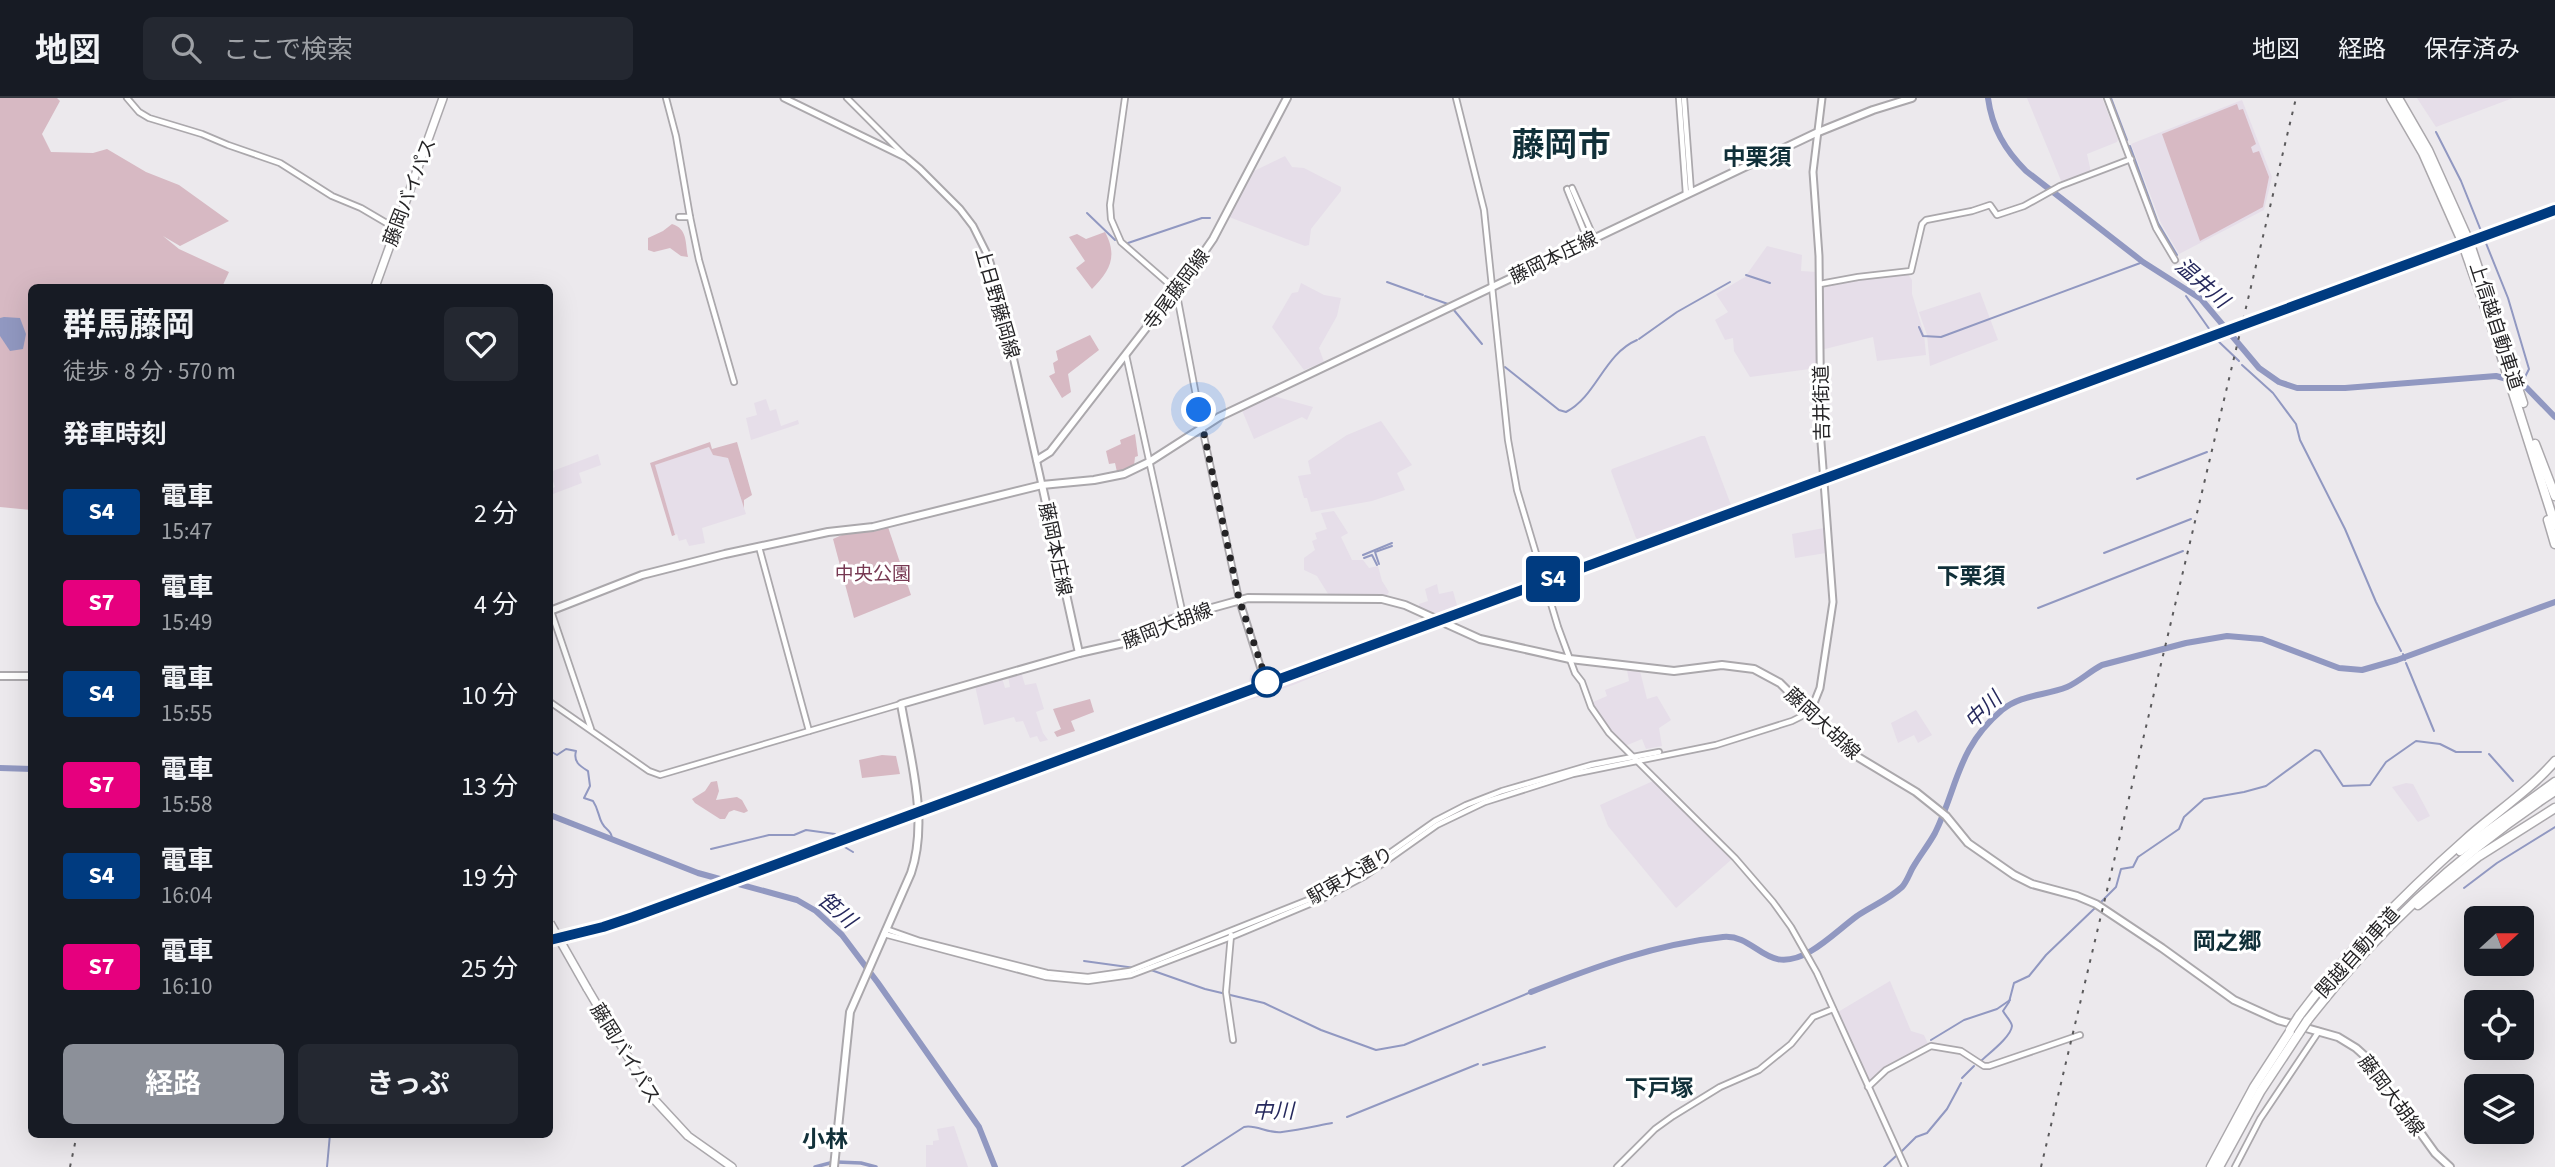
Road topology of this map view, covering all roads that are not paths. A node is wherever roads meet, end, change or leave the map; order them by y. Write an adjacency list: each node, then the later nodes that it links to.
1 (127, 98): 22 (street)
2 (443, 98): 22 (highway, 藤岡バイパス)
3 (666, 98): 21 (street)
4 (785, 98): 16 (main road, 上日野藤岡線)
5 (847, 98): 16 (street)
6 (1287, 98): 29 (main road, 寺尾藤岡線)
7 (1456, 98): 28 (street)
8 (1682, 98): 19 (street)
9 (1822, 98): 15 (main road, 吉井街道)
10 (1912, 98): 15 (main road, 藤岡本庄線)
11 (2107, 98): 17 (street)
12 (2390, 98): 23 (highway, 上信越自動車道)
13 (2398, 98): 23 (highway, 上信越自動車道)
14 (1127, 99): 29 (street)
15 (1816, 133): 19 (main road, 藤岡本庄線); 27 (main road, 吉井街道)
16 (907, 158): 34 (main road, 上日野藤岡線)
17 (2131, 159): 25 (street); 27 (street)
18 (1570, 188): 24 (street)
19 (1688, 193): 24 (main road, 藤岡本庄線)
20 (679, 217): 21 (street)
21 (690, 217): 32 (street)
22 (394, 228): 26 (highway, 藤岡バイパス)
23 (2464, 238): 31 (highway, 上信越自動車道, bridge)
24 (1591, 239): 28 (main road, 藤岡本庄線)
25 (2175, 260)
26 (376, 284)
27 (1820, 284): 54 (main road, 吉井街道)
28 (1493, 286): 33 (main road, 藤岡本庄線); 48 (street)
29 (1176, 290): 30 (main road, 寺尾藤岡線); 33 (street)
30 (1126, 355): 34 (main road, 寺尾藤岡線); 35 (street)
31 (2509, 369): 36 (highway, 上信越自動車道); 36 (highway, 上信越自動車道)
32 (734, 382)
33 (1202, 427): 35 (main road, 藤岡本庄線); 43 (street)
34 (1037, 460): 37 (main road, 上日野藤岡線)
35 (1149, 462): 37 (main road, 藤岡本庄線); 45 (street)
36 (2538, 463): 38 (highway); 39 (highway); 40 (highway); 41 (highway)
37 (1042, 485): 42 (main road); 47 (main road, 藤岡本庄線)
38 (2555, 496)
39 (2555, 506)
40 (2555, 525)
41 (2555, 544)
42 (759, 547): 44 (main road); 56 (street)
43 (1239, 599): 45 (main road, 藤岡大胡線); 48 (main road, 藤岡大胡線); 49 (main road)
44 (553, 610)
45 (1183, 615): 47 (main road, 藤岡大胡線)
46 (553, 620): 55 (street)
47 (1079, 653): 53 (main road)
48 (1570, 659): 54 (main road, 藤岡大胡線); 57 (street)
49 (1261, 669)
50 (0, 676): 51 (main road)
51 (28, 676)
52 (553, 704): 55 (street)
53 (901, 704): 56 (street); 63 (main road)
54 (1807, 710): 57 (street, 駅東大通り); 69 (main road, 藤岡大胡線)
55 (592, 731): 56 (street)
56 (809, 731)
57 (1635, 757): 64 (street, 駅東大通り); 66 (street)
58 (2555, 761): 67 (highway)
59 (2555, 782): 67 (highway, 関越自動車道)
60 (2555, 792): 65 (highway, 関越自動車道)
61 (2555, 808): 65 (highway)
62 (553, 928): 73 (highway, 藤岡バイパス, bridge)
63 (885, 932): 64 (street, 駅東大通り); 74 (main road)
64 (1231, 934): 71 (street)
65 (2337, 983): 67 (highway, 関越自動車道)
66 (1833, 1009): 72 (street); 75 (street)
67 (2302, 1018): 68 (highway, 関越自動車道, bridge)
68 (2293, 1031): 77 (highway, 関越自動車道); 78 (highway, 関越自動車道)
69 (2319, 1031): 79 (street); 80 (main road, 藤岡大胡線)
70 (2080, 1035): 72 (street)
71 (1233, 1040)
72 (1868, 1087): 76 (street)
73 (732, 1166)
74 (834, 1167)
75 (1617, 1167)
76 (1905, 1167)
77 (2211, 1167)
78 (2219, 1167)
79 (2235, 1167)
80 (2450, 1167)

